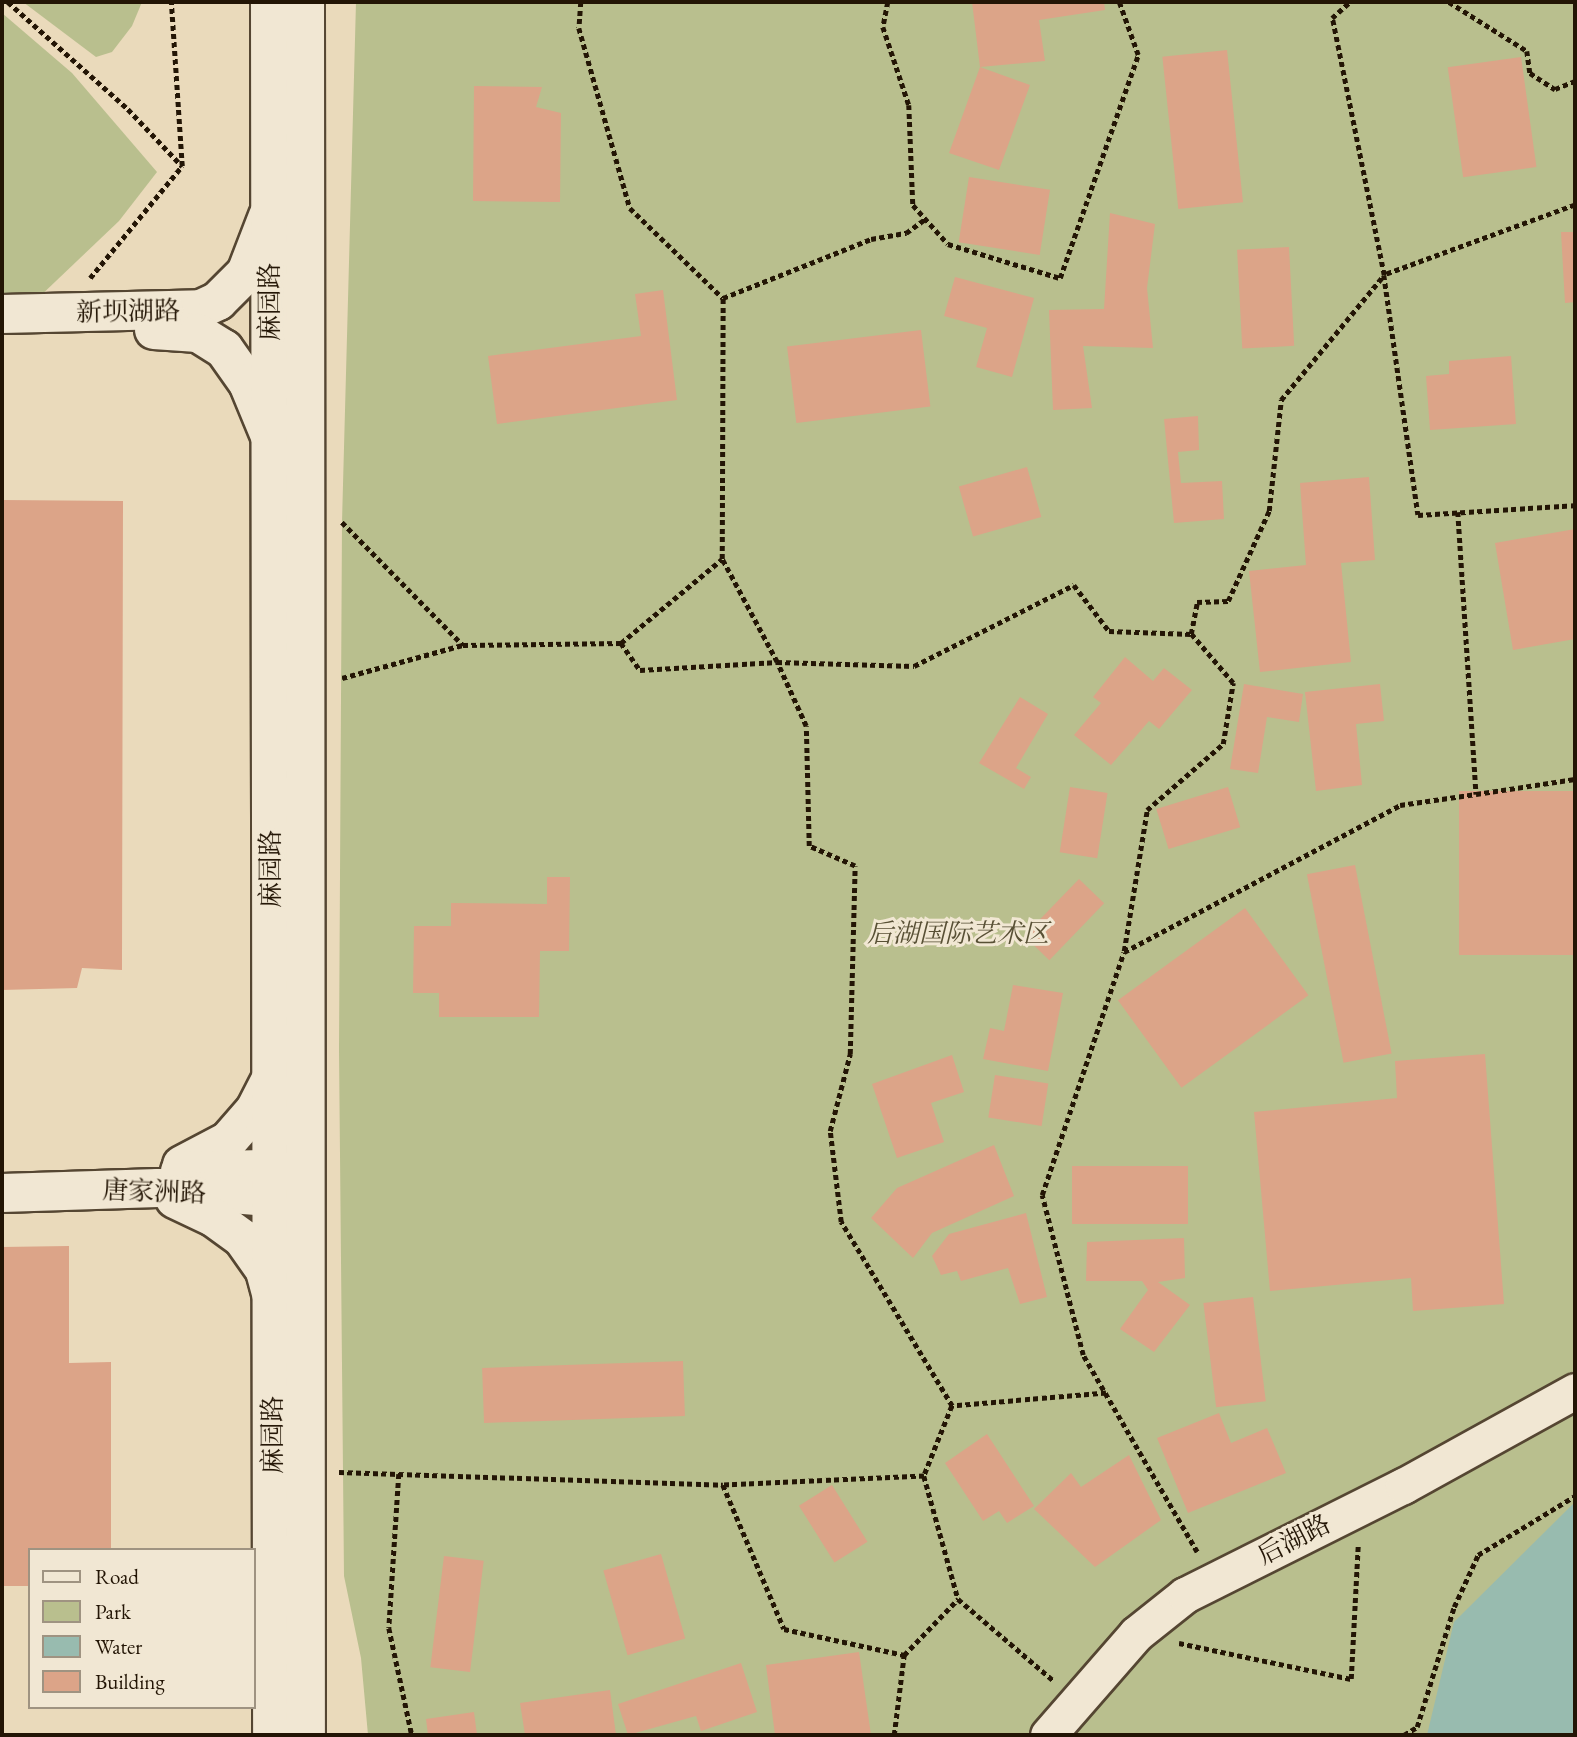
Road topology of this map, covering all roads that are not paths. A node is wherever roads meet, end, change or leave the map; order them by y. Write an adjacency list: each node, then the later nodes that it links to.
1 (270, 2): 3 (main road, 麻园路)
2 (305, 2): 10 (main road, 麻园路)
3 (271, 200): 4 (main road, 新坝湖路); 6 (main road, 麻园路)
4 (2, 314)
5 (2, 333): 6 (main road, 新坝湖路)
6 (271, 438): 7 (main road, 麻园路)
7 (272, 1077): 9 (main road); 10 (main road, 麻园路)
8 (2, 1179): 9 (main road, 唐家洲路)
9 (158, 1180): 10 (main road, 唐家洲路); 11 (main road, 唐家洲路); 12 (main road)
10 (289, 1184): 12 (main road, 麻园路); 15 (main road, 麻园路)
11 (2, 1193)
12 (274, 1303): 14 (main road, 麻园路)
13 (1575, 1391): 16 (street, 后湖路)
14 (272, 1735)
15 (306, 1735)
16 (1048, 1735)

